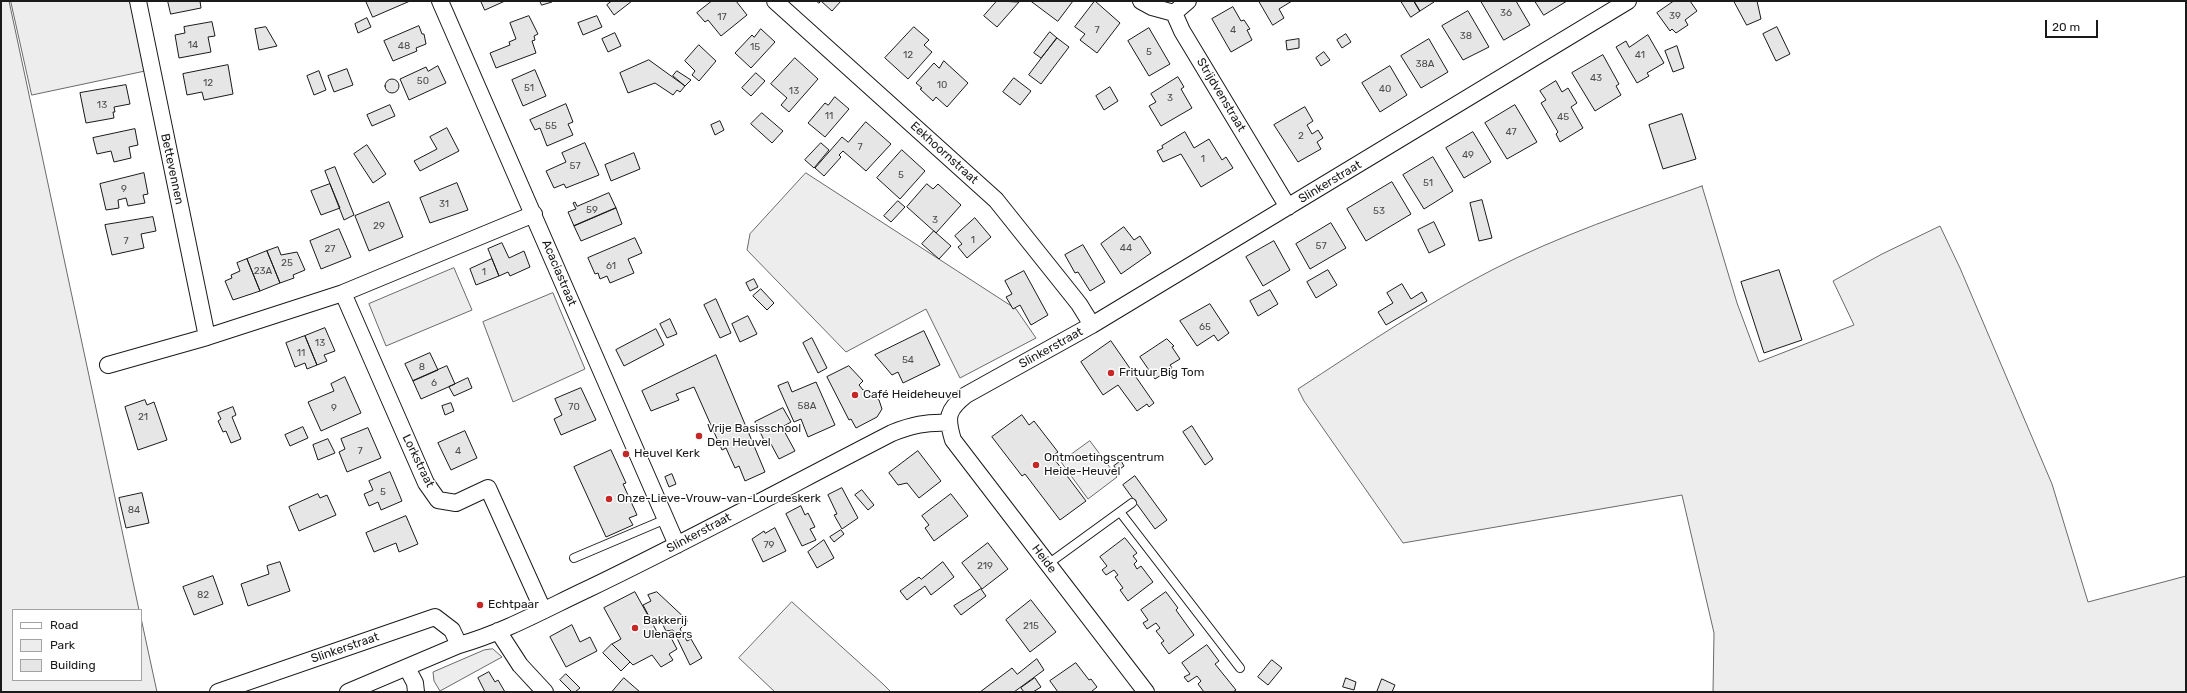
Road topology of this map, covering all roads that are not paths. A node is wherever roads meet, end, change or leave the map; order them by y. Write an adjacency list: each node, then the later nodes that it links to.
1 (138, 1): 12 (street, Bettevennen)
2 (440, 1): 9 (street, Acaciastraat)
3 (775, 1): 11 (street, Eekhoornstraat)
4 (1141, 1): 7 (street)
5 (1188, 1): 7 (street)
6 (1628, 1): 8 (street, Slinkerstraat)
7 (1174, 13): 8 (street, Strijdvenstraat)
8 (1288, 207): 11 (street, Slinkerstraat)
9 (534, 214): 10 (street); 17 (street, Acaciastraat)
10 (343, 293): 12 (street); 21 (street, Lorkstraat)
11 (1092, 325): 14 (street, Slinkerstraat)
12 (207, 338): 13 (street)
13 (108, 365)
14 (948, 423): 18 (street, Slinkerstraat); 20 (street, Heide)
15 (1132, 503): 16 (lane)
16 (1120, 512): 20 (lane); 25 (lane)
17 (666, 519): 18 (street, Acaciastraat); 19 (lane)
18 (677, 545): 21 (street, Slinkerstraat)
19 (574, 558)
20 (1048, 564): 30 (street, Heide)
21 (542, 610): 22 (street, Slinkerstraat)
22 (498, 631): 23 (street, Slinkerstraat); 29 (street)
23 (459, 645): 24 (street, Slinkerstraat); 26 (street, Slinkerstraat)
24 (407, 668): 27 (street, Slinkerstraat); 28 (street)
25 (1240, 668)
26 (218, 692)
27 (348, 692)
28 (416, 692)
29 (545, 692)
30 (1146, 692)

